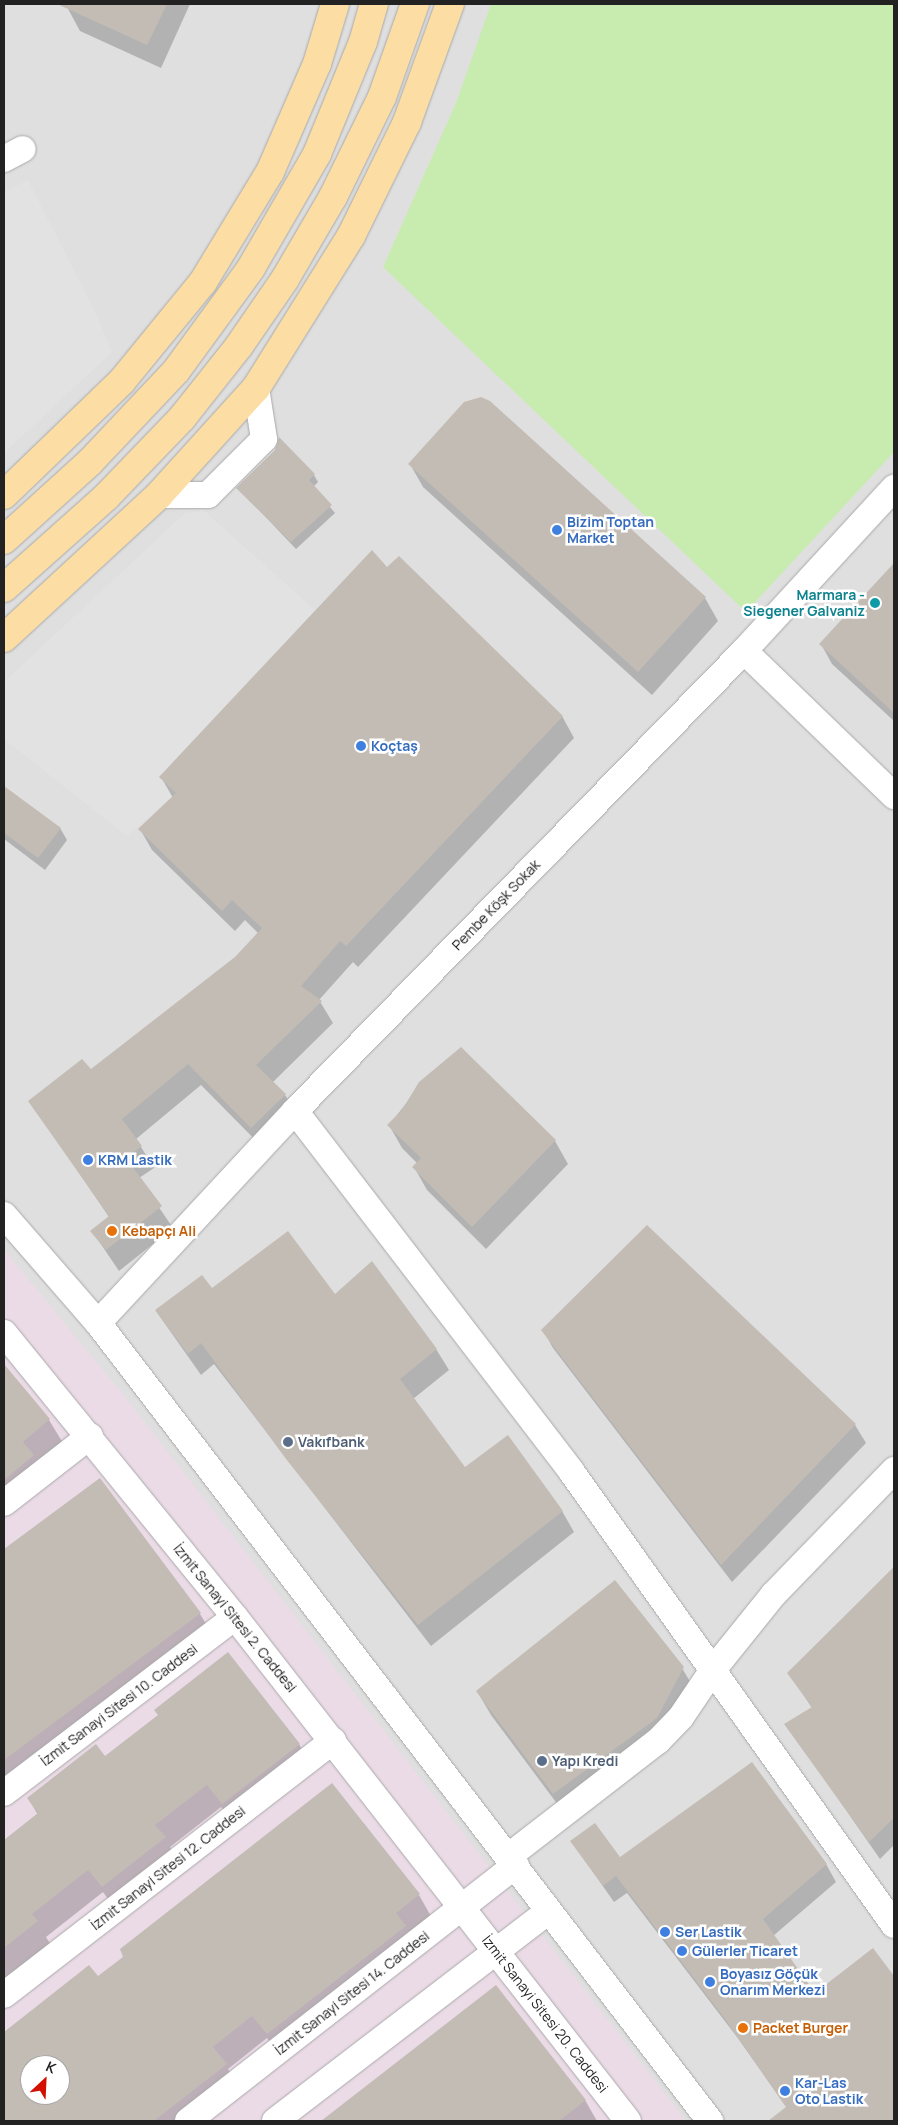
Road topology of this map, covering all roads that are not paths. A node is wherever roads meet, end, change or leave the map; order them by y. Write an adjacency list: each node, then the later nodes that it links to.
1 (335, 4): 7 (main road)
2 (374, 4): 9 (main road)
3 (415, 4): 10 (main road)
4 (447, 7): 5 (main road)
5 (256, 388): 8 (main road); 8 (street)
6 (894, 488): 12 (street, Pembe Köşk Sokak)
7 (5, 493)
8 (159, 495): 11 (main road)
9 (9, 535)
10 (4, 588)
11 (4, 638)
12 (744, 651): 13 (street); 14 (street, Pembe Köşk Sokak)
13 (894, 796)
14 (295, 1111): 16 (street, Pembe Köşk Sokak); 22 (street)
15 (4, 1215): 16 (street)
16 (98, 1323): 25 (street)
17 (4, 1333): 18 (street, İzmit Sanayi Sitesi 2. Caddesi)
18 (90, 1436): 20 (street); 21 (street, İzmit Sanayi Sitesi 2. Caddesi)
19 (894, 1470): 22 (street, İzmit Sanayi Sitesi 14. Caddesi)
20 (4, 1503)
21 (235, 1617): 23 (street, İzmit Sanayi Sitesi 2. Caddesi); 24 (street, İzmit Sanayi Sitesi 10. Caddesi)
22 (712, 1671): 25 (street, İzmit Sanayi Sitesi 14. Caddesi); 28 (street)
23 (333, 1741): 26 (street, İzmit Sanayi Sitesi 2. Caddesi); 30 (street, İzmit Sanayi Sitesi 12. Caddesi)
24 (4, 1793)
25 (512, 1861): 26 (street, İzmit Sanayi Sitesi 14. Caddesi); 27 (street)
26 (464, 1906): 29 (street, İzmit Sanayi Sitesi 20. Caddesi); 32 (street, İzmit Sanayi Sitesi 14. Caddesi)
27 (549, 1911): 29 (street); 34 (street)
28 (894, 1925)
29 (496, 1953): 31 (street, İzmit Sanayi Sitesi 20. Caddesi); 33 (street)
30 (4, 1995)
31 (622, 2119)
32 (188, 2121)
33 (275, 2121)
34 (710, 2121)

